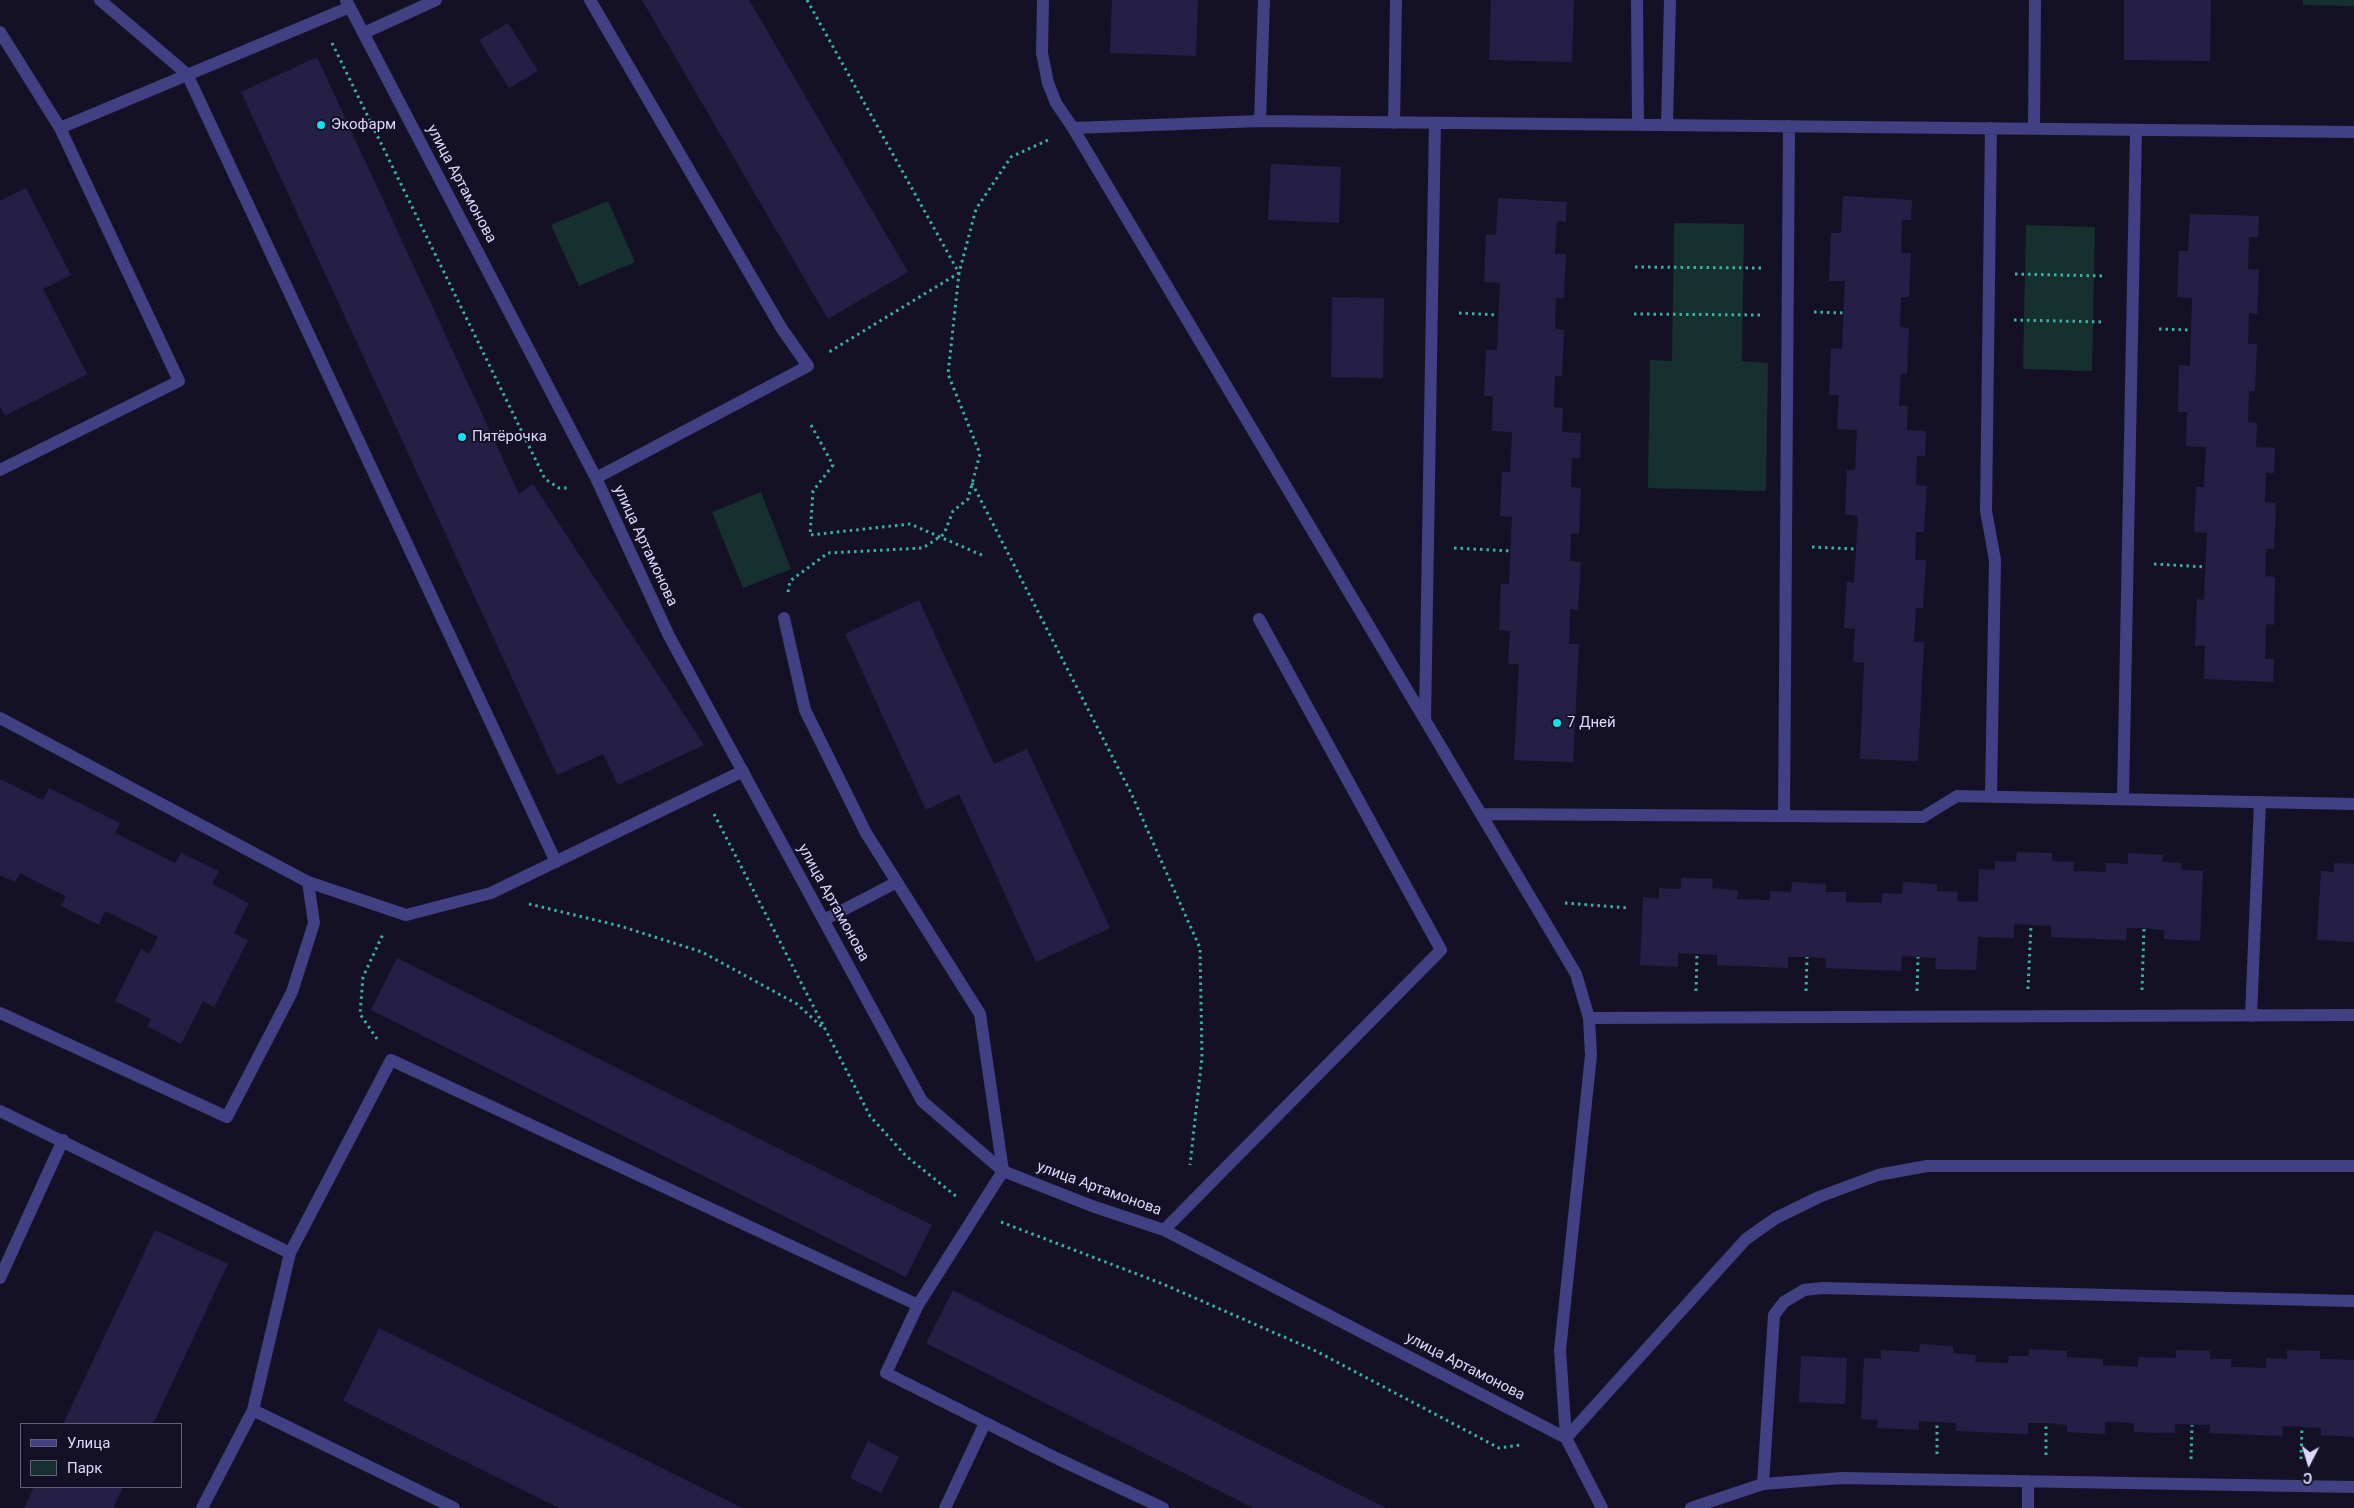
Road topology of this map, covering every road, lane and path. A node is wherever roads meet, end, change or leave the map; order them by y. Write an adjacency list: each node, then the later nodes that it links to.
1 (100, 0): 15 (street)
2 (436, 0): 14 (street)
3 (590, 0): 40 (street)
4 (807, 0): 30 (path)
5 (1043, 0): 23 (street)
6 (1264, 0): 16 (street)
7 (1396, 0): 17 (street)
8 (1637, 0): 19 (street)
9 (1670, 0): 20 (street)
10 (2035, 0): 25 (street)
11 (348, 3): 12 (street); 14 (street, улица Артамонова)
12 (320, 19): 15 (street); 43 (path)
13 (0, 32): 22 (street)
14 (364, 33): 43 (street, улица Артамонова)
15 (187, 74): 22 (street); 64 (street)
16 (1260, 121): 17 (street); 23 (street)
17 (1394, 123): 18 (street)
18 (1435, 123): 19 (street); 33 (street)
19 (1638, 125): 20 (street)
20 (1667, 125): 21 (street)
21 (1789, 126): 24 (street); 29 (street)
22 (60, 128): 42 (street)
23 (1073, 128): 30 (path); 56 (street)
24 (1991, 128): 25 (street); 31 (street)
25 (2034, 128): 26 (street)
26 (2136, 130): 27 (street); 32 (street)
27 (2354, 132)
28 (1635, 268): 29 (path)
29 (1788, 269): 36 (street)
30 (959, 273): 40 (path); 44 (path)
31 (1989, 273): 32 (path); 37 (street)
32 (2133, 276): 38 (street)
33 (1432, 312): 35 (path); 47 (street)
34 (1634, 314): 36 (path)
35 (1498, 315)
36 (1787, 315): 46 (street)
37 (1989, 320): 38 (path); 58 (street)
38 (2132, 325): 39 (path); 51 (street)
39 (2191, 330)
40 (808, 366): 43 (street)
41 (811, 425): 45 (path)
42 (0, 470)
43 (596, 478): 57 (street, улица Артамонова)
44 (972, 483): 45 (path); 92 (path)
45 (939, 537): 50 (path); 53 (path)
46 (1786, 546): 48 (path); 63 (street)
47 (1428, 547): 49 (path); 56 (street)
48 (1856, 549)
49 (1511, 551)
50 (984, 556)
51 (2128, 563): 52 (path); 59 (street)
52 (2206, 567)
53 (784, 618): 66 (street)
54 (1259, 619): 92 (street)
55 (0, 718): 65 (street)
56 (1425, 720): 62 (street)
57 (743, 771): 64 (street); 71 (street, улица Артамонова)
58 (1991, 796): 59 (street); 63 (street)
59 (2123, 799): 60 (street)
60 (2260, 802): 61 (street); 81 (street)
61 (2354, 804)
62 (1481, 814): 63 (street); 83 (street)
63 (1784, 816)
64 (556, 862): 67 (street)
65 (308, 882): 70 (street); 77 (street)
66 (896, 882): 71 (street); 91 (street)
67 (492, 893): 70 (street); 86 (path)
68 (1562, 903): 69 (path)
69 (1629, 908)
70 (394, 910): 87 (path)
71 (824, 920): 91 (street, улица Артамонова)
72 (2031, 925): 79 (path)
73 (2144, 928): 80 (path)
74 (1698, 954): 84 (path)
75 (1807, 957): 85 (path)
76 (1918, 957): 82 (path)
77 (0, 1013)
78 (2354, 1015): 81 (street)
79 (2027, 1016): 80 (street); 82 (street)
80 (2140, 1016): 81 (street)
81 (2251, 1016)
82 (1916, 1017): 85 (street)
83 (1589, 1018): 84 (street); 102 (street)
84 (1695, 1018): 85 (street)
85 (1805, 1018)
86 (826, 1030)
87 (391, 1060): 94 (street); 97 (street)
88 (0, 1111): 89 (street)
89 (63, 1140): 94 (street); 95 (street)
90 (2354, 1166): 102 (street)
91 (1003, 1171): 93 (street, улица Артамонова); 97 (street)
92 (1186, 1208): 93 (street)
93 (1164, 1230): 102 (street, улица Артамонова)
94 (290, 1253): 98 (street)
95 (0, 1278)
96 (2354, 1301): 104 (street)
97 (918, 1306): 99 (street)
98 (253, 1410): 108 (street); 109 (street)
99 (985, 1423): 110 (street); 111 (street)
100 (2192, 1425): 105 (path)
101 (2302, 1427): 106 (path)
102 (1566, 1438): 112 (street)
103 (2028, 1481): 104 (street); 105 (street); 114 (street)
104 (1763, 1484): 113 (street)
105 (2191, 1484): 106 (street)
106 (2301, 1486): 107 (street)
107 (2354, 1487)
108 (202, 1508)
109 (454, 1508)
110 (945, 1508)
111 (1163, 1508)
112 (1602, 1508)
113 (1690, 1508)
114 (2028, 1508)

